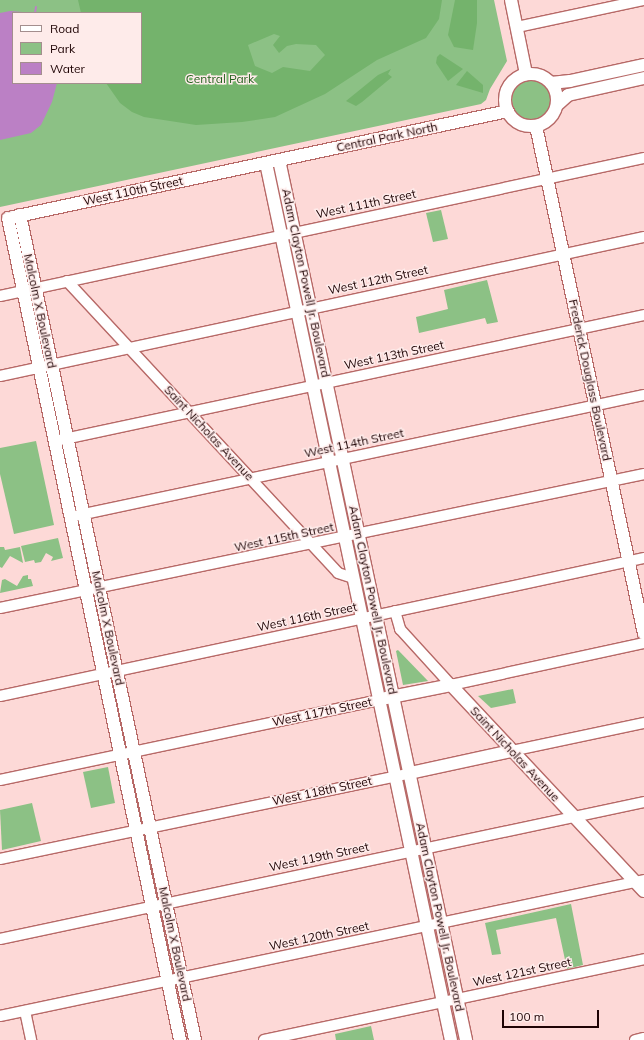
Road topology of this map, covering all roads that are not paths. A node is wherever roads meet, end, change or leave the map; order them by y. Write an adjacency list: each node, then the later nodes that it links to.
1 (511, 0): 3 (main road)
2 (644, 0): 3 (street)
3 (517, 27): 5 (main road)
4 (644, 65): 7 (main road)
5 (526, 74): 7 (main road); 9 (main road)
6 (644, 78): 8 (main road)
7 (551, 83): 8 (main road)
8 (557, 105): 10 (main road)
9 (508, 111): 10 (main road); 12 (main road, Central Park North)
10 (536, 126): 14 (main road, Frederick Douglass Boulevard)
11 (644, 158): 14 (street, West 111th Street)
12 (279, 160): 13 (main road, Central Park North); 17 (main road, Adam Clayton Powell Jr. Boulevard)
13 (266, 163): 15 (main road, West 110th Street); 18 (main road, Adam Clayton Powell Jr. Boulevard)
14 (548, 179): 17 (street, West 111th Street); 20 (main road, Frederick Douglass Boulevard)
15 (20, 215): 16 (main road, West 110th Street); 22 (main road, Malcolm X Boulevard)
16 (4, 219): 23 (main road, Malcolm X Boulevard)
17 (295, 233): 18 (street, West 111th Street); 25 (main road, Adam Clayton Powell Jr. Boulevard)
18 (280, 236): 21 (street, West 111th Street); 26 (main road, Adam Clayton Powell Jr. Boulevard)
19 (644, 237): 20 (street, West 112th Street)
20 (563, 254): 25 (street, West 112th Street); 28 (main road, Frederick Douglass Boulevard)
21 (67, 281): 22 (street, West 111th Street); 29 (street, Saint Nicholas Avenue)
22 (35, 288): 23 (street, West 111th Street); 30 (main road, Malcolm X Boulevard)
23 (22, 291): 24 (street, West 111th Street); 31 (main road, Malcolm X Boulevard)
24 (0, 296)
25 (311, 307): 26 (street, West 112th Street); 33 (main road, Adam Clayton Powell Jr. Boulevard)
26 (296, 310): 29 (street, West 112th Street); 34 (main road, Adam Clayton Powell Jr. Boulevard)
27 (644, 315): 28 (street, West 113th Street)
28 (580, 330): 33 (street, West 113th Street); 36 (main road, Frederick Douglass Boulevard)
29 (128, 347): 30 (street, West 112th Street); 37 (street, Saint Nicholas Avenue)
30 (51, 364): 31 (street, West 112th Street); 38 (main road, Malcolm X Boulevard)
31 (39, 366): 32 (street, West 112th Street); 39 (main road, Malcolm X Boulevard)
32 (0, 376)
33 (327, 383): 34 (street, West 113th Street); 40 (main road, Adam Clayton Powell Jr. Boulevard)
34 (312, 386): 37 (street, West 113th Street); 41 (main road, Adam Clayton Powell Jr. Boulevard)
35 (644, 395): 36 (street, West 114th Street)
36 (596, 405): 40 (street, West 114th Street); 44 (main road, Frederick Douglass Boulevard)
37 (189, 412): 38 (street, West 113th Street); 43 (street, Saint Nicholas Avenue)
38 (68, 438): 39 (street, West 113th Street); 45 (main road, Malcolm X Boulevard)
39 (55, 441): 46 (main road, Malcolm X Boulevard)
40 (343, 459): 41 (street, West 114th Street); 47 (main road, Adam Clayton Powell Jr. Boulevard)
41 (328, 462): 43 (street, West 114th Street); 48 (main road, Adam Clayton Powell Jr. Boulevard)
42 (644, 474): 44 (street, West 115th Street)
43 (251, 478): 45 (street, West 114th Street); 49 (street, Saint Nicholas Avenue)
44 (612, 480): 47 (street, West 115th Street); 51 (main road, Frederick Douglass Boulevard)
45 (84, 514): 46 (street, West 114th Street); 53 (main road, Malcolm X Boulevard)
46 (70, 517): 54 (main road, Malcolm X Boulevard)
47 (359, 534): 48 (street, West 115th Street); 57 (main road, Adam Clayton Powell Jr. Boulevard)
48 (344, 537): 49 (street, West 115th Street); 52 (main road, Adam Clayton Powell Jr. Boulevard)
49 (312, 544): 52 (street, Saint Nicholas Avenue); 53 (street, West 115th Street)
50 (644, 558): 51 (street, West 116th Street)
51 (629, 561): 56 (street, West 116th Street); 59 (main road, Frederick Douglass Boulevard)
52 (353, 578): 58 (main road, Adam Clayton Powell Jr. Boulevard)
53 (99, 589): 54 (street, West 115th Street); 61 (main road, Malcolm X Boulevard)
54 (86, 592): 55 (street, West 115th Street); 62 (main road, Malcolm X Boulevard)
55 (0, 608)
56 (395, 611): 57 (street, West 116th Street); 63 (street, Saint Nicholas Avenue)
57 (376, 615): 58 (street, West 116th Street); 65 (main road, Adam Clayton Powell Jr. Boulevard)
58 (361, 618): 61 (street, West 116th Street); 66 (main road, Adam Clayton Powell Jr. Boulevard)
59 (644, 634)
60 (644, 643): 63 (street, West 117th Street)
61 (117, 672): 62 (street, West 116th Street); 69 (main road, Malcolm X Boulevard)
62 (104, 675): 64 (street, West 116th Street); 70 (main road, Malcolm X Boulevard)
63 (451, 685): 65 (main road, West 117th Street); 68 (main road, Saint Nicholas Avenue)
64 (0, 696)
65 (394, 697): 66 (main road, West 117th Street); 71 (main road, Adam Clayton Powell Jr. Boulevard)
66 (379, 700): 69 (street, West 117th Street); 72 (main road, Adam Clayton Powell Jr. Boulevard)
67 (644, 723): 68 (street, West 118th Street)
68 (511, 751): 71 (main road, West 118th Street); 75 (main road, Saint Nicholas Avenue)
69 (134, 752): 70 (street, West 117th Street); 76 (main road, Malcolm X Boulevard)
70 (120, 755): 73 (street, West 117th Street); 77 (main road, Malcolm X Boulevard)
71 (410, 773): 72 (street, West 118th Street); 78 (main road, Adam Clayton Powell Jr. Boulevard)
72 (395, 776): 76 (street, West 118th Street); 79 (main road, Adam Clayton Powell Jr. Boulevard)
73 (0, 780)
74 (644, 802): 75 (street, West 119th Street)
75 (573, 818): 78 (street, West 119th Street); 81 (main road, Saint Nicholas Avenue)
76 (151, 827): 77 (street, West 118th Street); 83 (main road, Malcolm X Boulevard)
77 (137, 830): 80 (street, West 118th Street); 84 (main road, Malcolm X Boulevard)
78 (426, 848): 79 (street, West 119th Street); 85 (main road, Adam Clayton Powell Jr. Boulevard)
79 (410, 851): 83 (street, West 119th Street); 86 (main road, Adam Clayton Powell Jr. Boulevard)
80 (0, 859)
81 (640, 881): 82 (main road, Saint Nicholas Avenue); 85 (street, West 120th Street)
82 (644, 891)
83 (166, 903): 84 (street, West 119th Street); 89 (main road, Malcolm X Boulevard)
84 (153, 906): 87 (street, West 119th Street); 90 (main road, Malcolm X Boulevard)
85 (442, 923): 86 (street, West 120th Street); 91 (main road, Adam Clayton Powell Jr. Boulevard)
86 (427, 926): 89 (street, West 120th Street); 92 (main road, Adam Clayton Powell Jr. Boulevard)
87 (0, 939)
88 (644, 959): 91 (street, West 121st Street)
89 (182, 978): 90 (street, West 120th Street); 98 (main road, Malcolm X Boulevard)
90 (168, 982): 93 (street, West 120th Street); 97 (main road, Malcolm X Boulevard)
91 (458, 999): 92 (street, West 121st Street); 101 (main road, Adam Clayton Powell Jr. Boulevard)
92 (443, 1002): 99 (street, West 121st Street); 100 (main road, Adam Clayton Powell Jr. Boulevard)
93 (25, 1011): 94 (street, West 120th Street); 96 (street)
94 (0, 1016)
95 (644, 1038): 102 (street)
96 (31, 1040)
97 (180, 1040)
98 (196, 1040)
99 (264, 1040)
100 (451, 1040)
101 (466, 1040)
102 (635, 1040)

